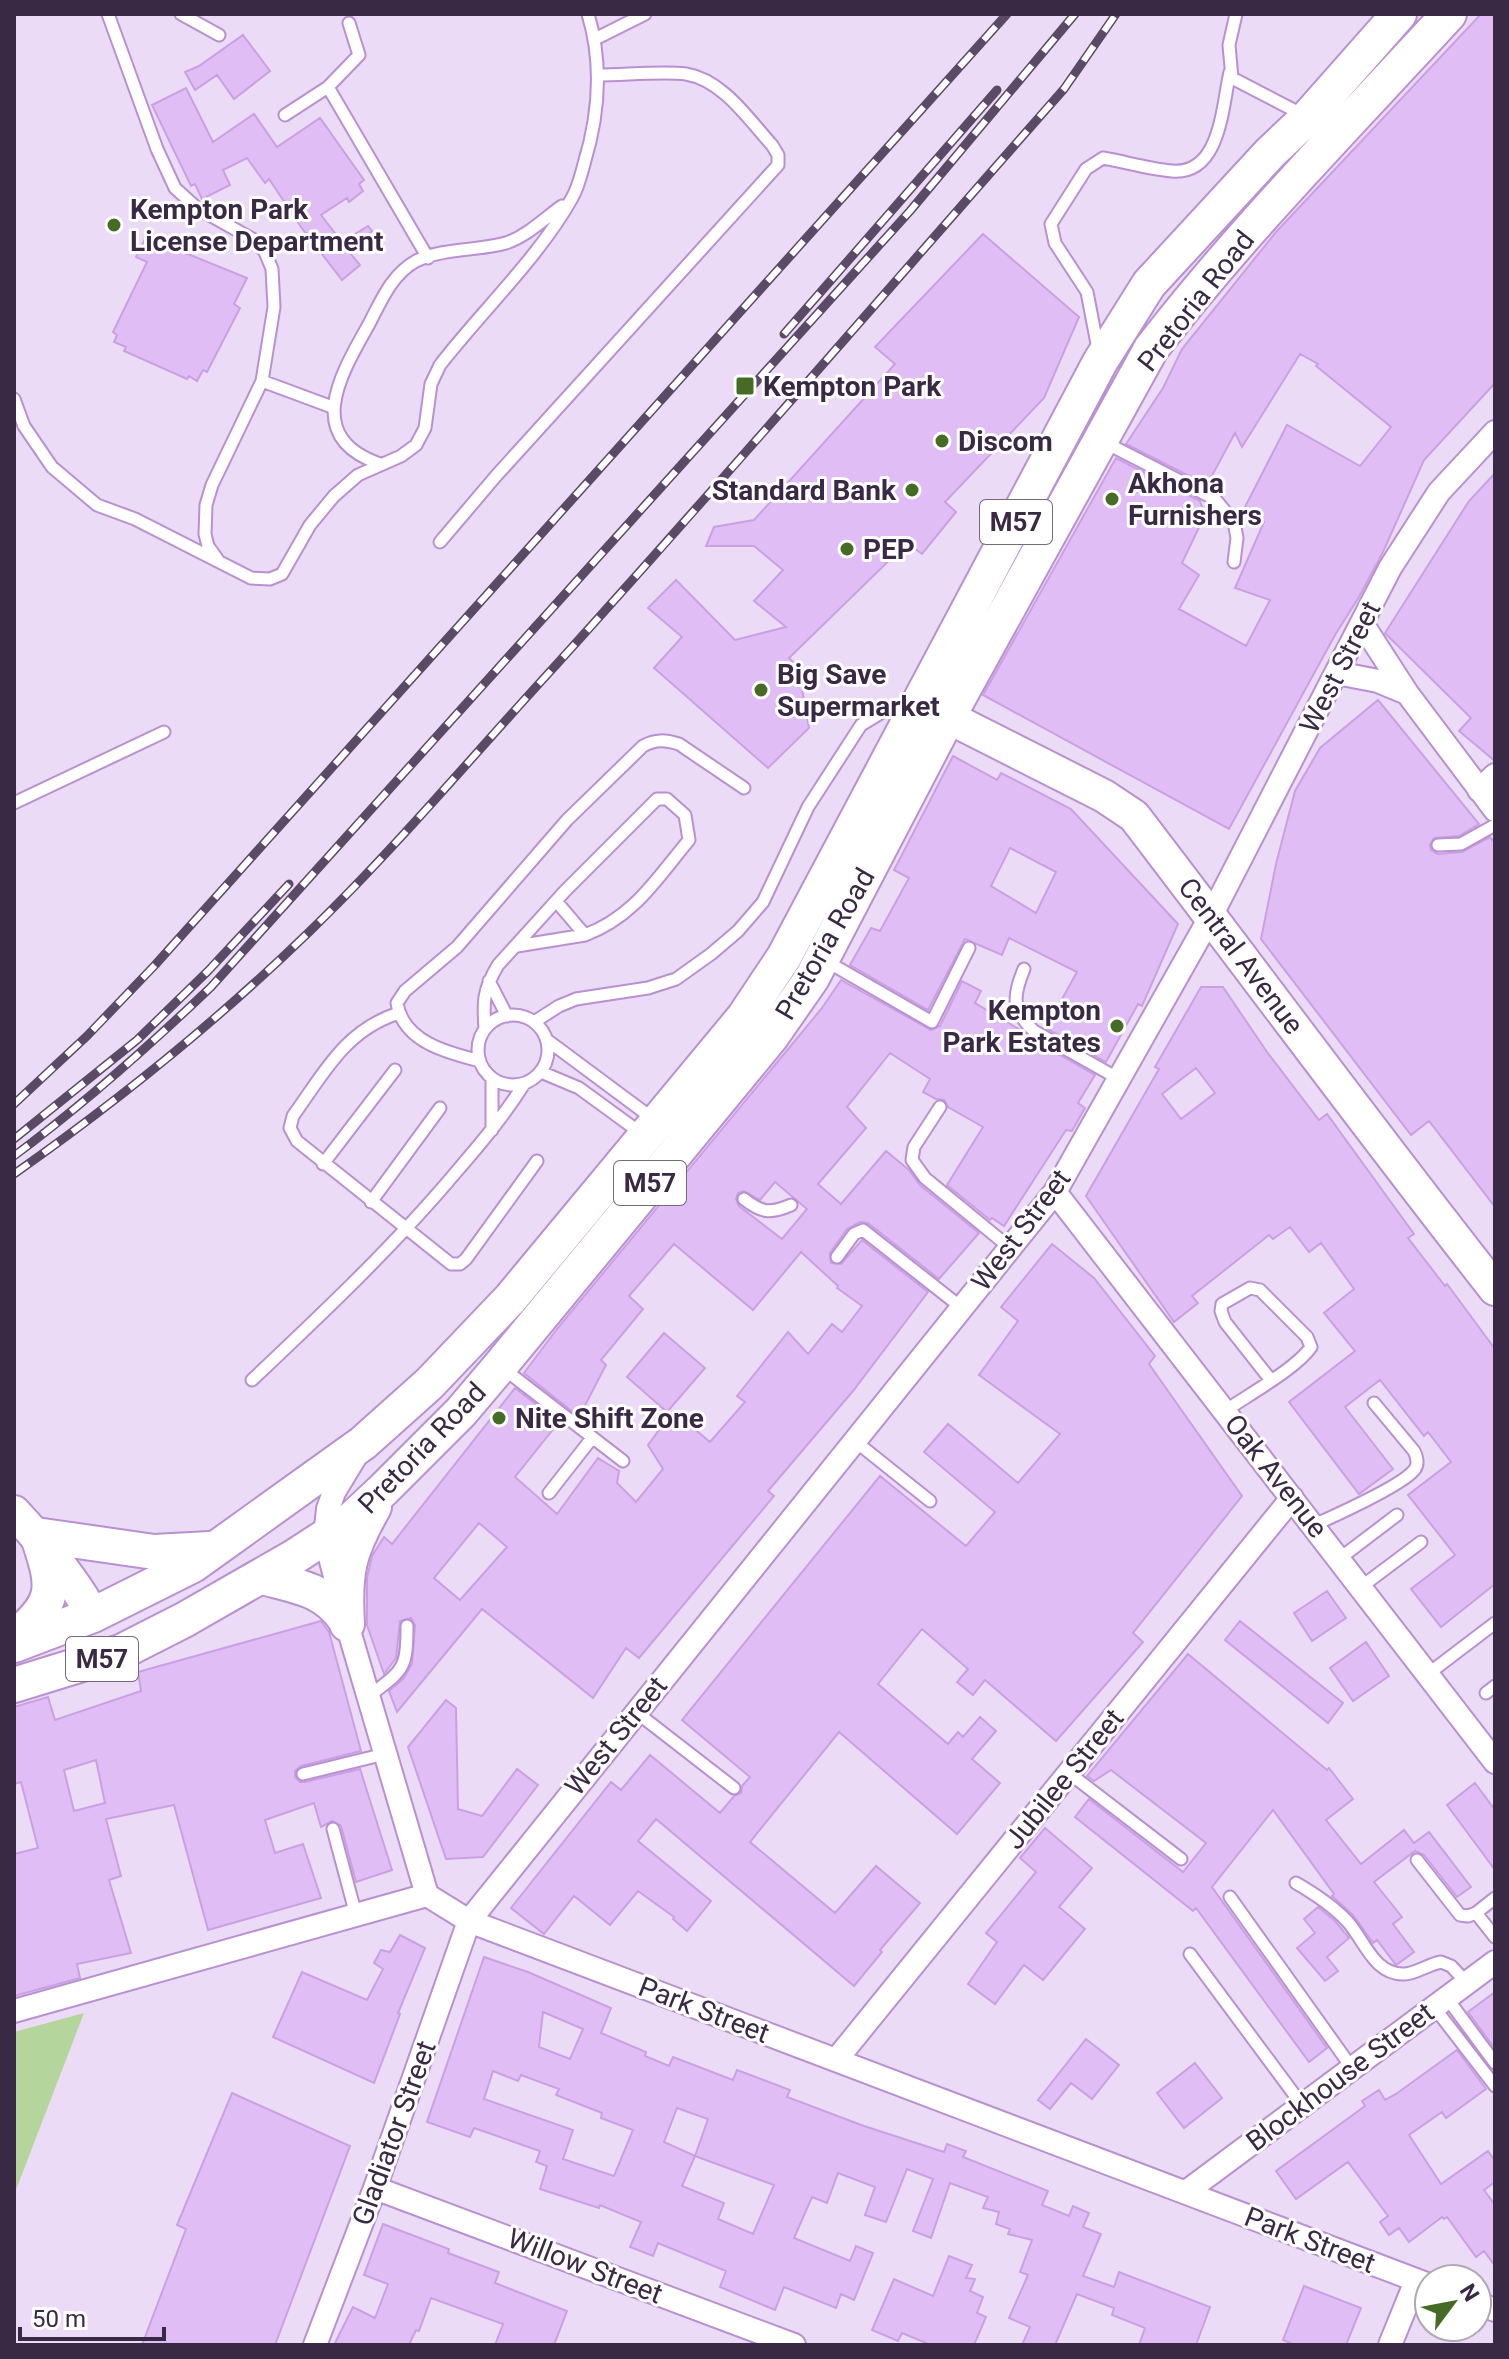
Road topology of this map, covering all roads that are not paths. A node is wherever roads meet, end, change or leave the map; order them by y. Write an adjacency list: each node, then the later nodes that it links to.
1 (108, 14): 19 (lane)
2 (181, 14): 9 (lane)
3 (588, 14): 10 (lane)
4 (645, 14): 10 (lane)
5 (1236, 14): 11 (lane)
6 (1399, 14): 15 (main road, Pretoria Road / M57)
7 (1449, 14): 15 (main road, Pretoria Road / M57)
8 (349, 23): 13 (lane)
9 (219, 35)
10 (595, 39): 12 (lane)
11 (1230, 72): 15 (lane); 18 (lane)
12 (598, 75): 16 (lane); 25 (lane)
13 (328, 87): 14 (lane); 17 (lane)
14 (285, 115)
15 (1321, 129): 18 (main road, Pretoria Road / M57); 23 (main road, Pretoria Road / M57)
16 (573, 198): 17 (lane); 24 (lane)
17 (428, 258): 21 (lane)
18 (1100, 362): 31 (main road, Pretoria Road / M57)
19 (262, 381): 21 (lane); 27 (lane)
20 (14, 399): 27 (lane)
21 (332, 407): 24 (lane)
22 (1495, 432): 28 (street, West Street)
23 (1100, 440): 26 (lane); 31 (main road, Pretoria Road / M57)
24 (380, 464): 27 (lane)
25 (440, 542)
26 (1234, 562)
27 (221, 564)
28 (1363, 625): 29 (street, West Street); 30 (street)
29 (1337, 673): 30 (street); 40 (street, West Street)
30 (1407, 693): 33 (street)
31 (927, 710): 40 (main road, Central Avenue); 44 (main road, Pretoria Road / M57); 49 (lane); 61 (main road, Pretoria Road / M57)
32 (164, 732): 35 (lane)
33 (1487, 783): 36 (street)
34 (744, 788): 47 (lane)
35 (14, 803)
36 (1495, 810)
37 (1495, 825): 38 (lane)
38 (1438, 845)
39 (556, 901): 41 (lane); 41 (lane); 42 (lane)
40 (1211, 916): 56 (street, West Street); 71 (main road, Central Avenue)
41 (585, 935): 42 (lane)
42 (516, 946): 46 (lane)
43 (969, 948): 44 (lane)
44 (822, 958): 61 (main road, Pretoria Road / M57)
45 (1024, 969): 56 (lane)
46 (489, 981): 48 (lane); 50 (lane)
47 (399, 1013): 52 (lane); 63 (lane)
48 (507, 1016): 49 (lane); 50 (lane)
49 (534, 1022): 51 (lane)
50 (485, 1029): 52 (lane)
51 (547, 1040): 54 (lane); 61 (lane)
52 (480, 1061): 55 (lane)
53 (395, 1070): 63 (lane)
54 (541, 1072): 57 (lane); 61 (lane)
55 (492, 1079): 57 (lane); 60 (lane)
56 (1119, 1079): 64 (street, West Street)
57 (524, 1084): 60 (lane)
58 (940, 1107): 69 (lane)
59 (440, 1108): 66 (lane)
60 (492, 1130): 68 (lane)
61 (668, 1140): 73 (main road, Pretoria Road / M57); 80 (main road, Pretoria Road / M57)
62 (537, 1161): 68 (lane)
63 (323, 1164): 66 (lane)
64 (1055, 1192): 69 (street, West Street); 77 (street, Oak Avenue)
65 (744, 1199): 67 (lane)
66 (371, 1202): 68 (lane)
67 (791, 1205)
68 (406, 1230): 75 (lane)
69 (1009, 1247): 72 (street, West Street)
70 (837, 1257): 72 (lane)
71 (1495, 1289)
72 (962, 1308): 79 (street, West Street)
73 (500, 1366): 78 (lane); 82 (main road, Pretoria Road / M57)
74 (1270, 1379): 74 (lane); 77 (lane)
75 (252, 1380)
76 (1374, 1403): 87 (lane)
77 (1225, 1411): 84 (street, Oak Avenue)
78 (592, 1438): 81 (lane); 83 (lane)
79 (855, 1441): 85 (lane); 106 (street, West Street)
80 (363, 1443): 89 (street); 91 (main road, Pretoria Road / M57)
81 (623, 1461)
82 (384, 1489): 89 (main road, Pretoria Road / M57); 97 (main road)
83 (549, 1493)
84 (1292, 1498): 87 (street, Oak Avenue); 109 (street, Jubilee Street)
85 (930, 1501)
86 (1397, 1515): 92 (lane)
87 (1314, 1525): 92 (street, Oak Avenue)
88 (29, 1528): 91 (main road); 95 (main road); 100 (main road)
89 (325, 1537): 93 (main road, Pretoria Road / M57); 97 (street)
90 (1421, 1542): 94 (lane)
91 (219, 1548): 95 (main road, Pretoria Road / M57)
92 (1339, 1559): 94 (street, Oak Avenue)
93 (262, 1577): 96 (main road, Pretoria Road / M57); 97 (main road)
94 (1361, 1587): 103 (street, Oak Avenue)
95 (93, 1615): 96 (main road); 101 (main road, Pretoria Road / M57); 102 (main road)
96 (184, 1620): 102 (main road, Pretoria Road / M57)
97 (346, 1622): 105 (street)
98 (1495, 1623): 103 (lane)
99 (407, 1626): 105 (lane)
100 (14, 1638)
101 (14, 1645)
102 (67, 1671): 104 (main road, Pretoria Road / M57)
103 (1428, 1674): 107 (street, Oak Avenue)
104 (14, 1685)
105 (368, 1697): 108 (street)
106 (635, 1711): 111 (lane); 121 (street, West Street)
107 (1492, 1751)
108 (385, 1754): 110 (lane); 116 (street)
109 (1069, 1773): 113 (lane); 128 (street, Jubilee Street)
110 (303, 1774)
111 (734, 1788)
112 (333, 1829): 120 (lane)
113 (1181, 1859)
114 (1417, 1860): 119 (lane)
115 (1296, 1883): 125 (lane)
116 (427, 1895): 120 (street); 121 (street, Park Street)
117 (1230, 1897): 130 (lane)
118 (1495, 1898): 119 (lane)
119 (1476, 1913): 122 (lane)
120 (356, 1915): 127 (street)
121 (469, 1921): 128 (street, Park Street); 133 (street, Gladiator Street)
122 (1495, 1937)
123 (1190, 1954): 132 (lane)
124 (1495, 1962): 125 (street, Blockhouse Street)
125 (1467, 1983): 126 (street, Blockhouse Street)
126 (1440, 2002): 129 (lane); 130 (street, Blockhouse Street); 131 (lane)
127 (14, 2011)
128 (836, 2060): 134 (street, Park Street)
129 (1495, 2063)
130 (1352, 2068): 132 (street, Blockhouse Street)
131 (1495, 2086)
132 (1302, 2105): 134 (street, Blockhouse Street)
133 (375, 2188): 137 (street, Gladiator Street); 138 (street, Willow Street)
134 (1186, 2192): 135 (street, Park Street)
135 (1413, 2279)
136 (1413, 2302): 139 (street)
137 (315, 2345)
138 (794, 2345)
139 (1390, 2345)

